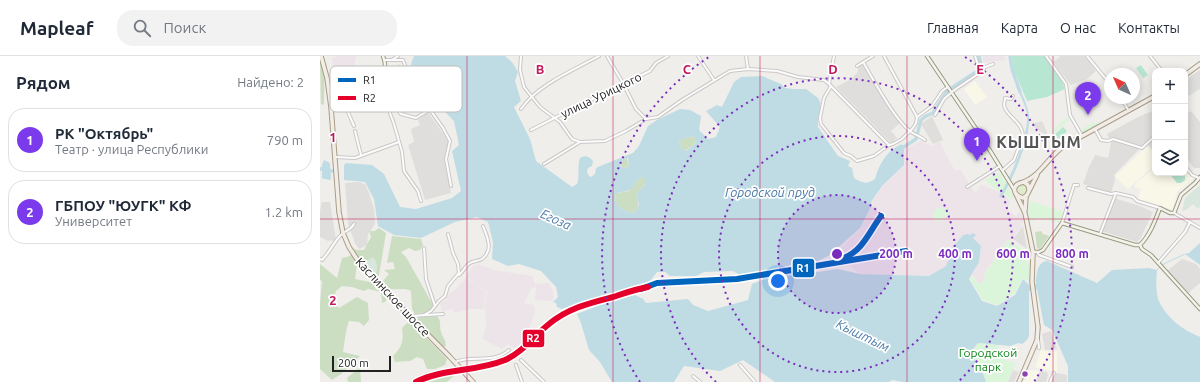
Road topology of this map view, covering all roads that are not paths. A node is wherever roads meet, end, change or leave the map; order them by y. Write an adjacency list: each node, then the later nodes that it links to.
1 (321, 56): 40 (main road, Каслинское шоссе)
2 (383, 56): 18 (street)
3 (398, 56): 19 (street)
4 (521, 56): 37 (street)
5 (599, 56): 37 (street)
6 (607, 56): 34 (street)
7 (668, 56): 34 (street, улица Урицкого)
8 (698, 56): 32 (street)
9 (746, 56): 27 (street)
10 (834, 56): 30 (street)
11 (873, 56): 20 (street)
12 (884, 56): 52 (street)
13 (927, 56): 36 (street)
14 (975, 56): 28 (street)
15 (1046, 56): 59 (street)
16 (1087, 56): 31 (street)
17 (1150, 56): 26 (street)
18 (384, 60): 19 (street); 23 (street)
19 (392, 60): 24 (street)
20 (863, 62): 25 (street); 58 (street)
21 (993, 64): 28 (street)
22 (1200, 64): 29 (main road)
23 (385, 66)
24 (405, 66)
25 (857, 66)
26 (1160, 68)
27 (748, 69): 32 (street); 33 (street)
28 (982, 70): 36 (street)
29 (1188, 73)
30 (830, 77): 33 (street); 35 (street)
31 (1104, 77)
32 (714, 80): 53 (street)
33 (824, 80): 35 (street)
34 (623, 83): 51 (street, улица Урицкого); 53 (street)
35 (830, 85): 64 (street); 64 (street)
36 (949, 89): 50 (street); 52 (street); 68 (street)
37 (532, 96): 42 (street); 51 (street)
38 (1013, 96): 69 (street)
39 (1152, 98): 43 (main road)
40 (330, 100)
41 (1125, 104): 43 (street)
42 (521, 109)
43 (1129, 111): 55 (main road)
44 (331, 112): 66 (main road, Каслинское шоссе)
45 (348, 112): 54 (street)
46 (390, 112): 62 (street)
47 (399, 112): 48 (street)
48 (426, 112)
49 (431, 112): 76 (street)
50 (935, 115)
51 (555, 117): 56 (street, улица Урицкого); 63 (street)
52 (917, 117): 58 (street)
53 (646, 119): 63 (street)
54 (354, 126)
55 (1095, 129): 59 (main road); 60 (street)
56 (531, 130)
57 (355, 131): 65 (street)
58 (912, 132): 61 (street); 64 (street)
59 (1082, 136): 71 (main road)
60 (1152, 139)
61 (925, 140)
62 (399, 142): 65 (street); 83 (street)
63 (580, 142): 67 (street)
64 (889, 145)
65 (362, 155): 66 (street)
66 (335, 157): 92 (main road, Каслинское шоссе)
67 (544, 164)
68 (1000, 166): 69 (street); 77 (street)
69 (1003, 170): 73 (street)
70 (1188, 170): 72 (street)
71 (1038, 172): 74 (main road); 79 (main road)
72 (1200, 177): 86 (street)
73 (1010, 182): 74 (street); 80 (street)
74 (1023, 182): 79 (main road); 80 (main road)
75 (1078, 185): 88 (street)
76 (451, 186)
77 (967, 186)
78 (1088, 188): 81 (street)
79 (1029, 190): 82 (main road)
80 (1016, 193): 82 (main road); 85 (main road)
81 (1116, 193): 84 (street); 94 (street)
82 (1027, 195): 85 (main road)
83 (421, 201)
84 (1160, 208): 86 (street); 95 (street)
85 (1025, 213): 97 (main road)
86 (1174, 213): 87 (street)
87 (1190, 222): 91 (street); 99 (street)
88 (1062, 223): 94 (street); 97 (street)
89 (354, 224): 92 (street)
90 (482, 226): 101 (street)
91 (1200, 228)
92 (343, 233): 98 (street); 106 (main road, Каслинское шоссе)
93 (448, 234): 101 (street)
94 (1100, 234): 95 (street)
95 (1140, 245): 99 (street)
96 (424, 248): 102 (street)
97 (1035, 252): 100 (street); 107 (main road)
98 (320, 260)
99 (1160, 266): 103 (street)
100 (1072, 267)
101 (458, 276): 102 (street)
102 (435, 306): 105 (street)
103 (1200, 309)
104 (443, 314): 105 (street)
105 (424, 315): 106 (street)
106 (410, 316): 111 (main road, Каслинское шоссе)
107 (1038, 336): 108 (street); 121 (main road)
108 (1039, 348)
109 (509, 350): 111 (street)
110 (521, 360): 118 (street)
111 (455, 362): 116 (main road, Каслинское шоссе)
112 (516, 365): 117 (street)
113 (740, 365): 120 (street)
114 (1054, 373): 122 (street)
115 (693, 376): 119 (street)
116 (473, 382)
117 (522, 382)
118 (544, 382)
119 (700, 382)
120 (754, 382)
121 (1018, 382)
122 (1050, 382)

